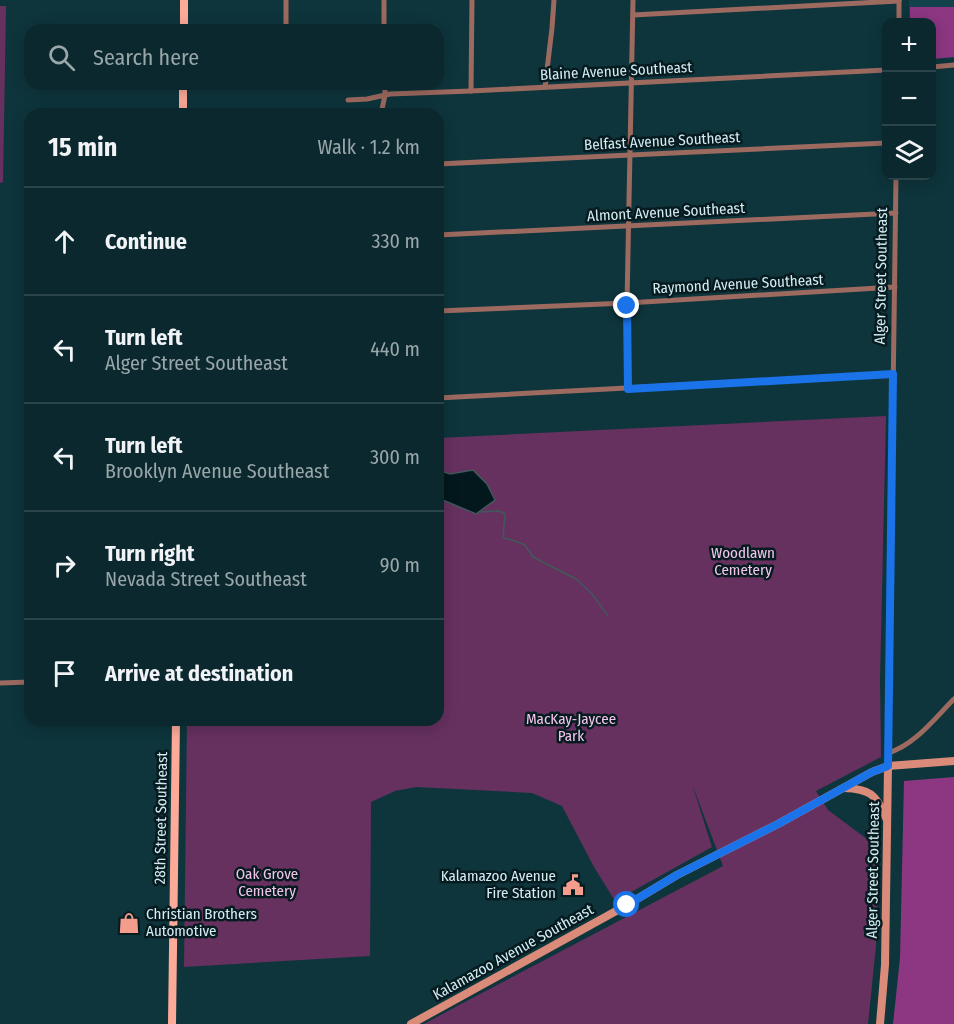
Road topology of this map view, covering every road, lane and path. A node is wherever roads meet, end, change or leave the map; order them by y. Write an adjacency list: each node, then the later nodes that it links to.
1 (184, 0): 10 (main road)
2 (286, 0): 11 (street)
3 (384, 0): 12 (street)
4 (471, 0): 20 (street)
5 (554, 0): 17 (street)
6 (633, 0): 8 (street)
7 (899, 1): 8 (street); 9 (street)
8 (633, 15): 16 (street)
9 (899, 18)
10 (184, 24)
11 (286, 24)
12 (384, 24)
13 (954, 65): 14 (street)
14 (936, 67)
15 (882, 70): 16 (street, Blaine Avenue Southeast)
16 (631, 82): 17 (street, Blaine Avenue Southeast); 26 (street)
17 (544, 87): 20 (street, Blaine Avenue Southeast)
18 (183, 90): 23 (main road)
19 (385, 90): 21 (street)
20 (471, 91): 21 (street, Blaine Avenue Southeast)
21 (385, 95): 22 (street, Blaine Avenue Southeast); 24 (street)
22 (348, 100)
23 (183, 108)
24 (382, 108)
25 (882, 142): 26 (street, Belfast Avenue Southeast)
26 (630, 154): 27 (street, Belfast Avenue Southeast); 30 (street)
27 (444, 164)
28 (896, 180): 29 (street, Alger Street Southeast)
29 (896, 213): 30 (street, Almont Avenue Southeast); 32 (street, Alger Street Southeast)
30 (629, 226): 31 (street, Almont Avenue Southeast); 33 (street)
31 (444, 235)
32 (895, 287): 33 (street, Raymond Avenue Southeast); 35 (street, Alger Street Southeast)
33 (627, 303): 34 (street, Raymond Avenue Southeast); 36 (street)
34 (444, 311)
35 (893, 374): 36 (street); 42 (street, Alger Street Southeast)
36 (628, 389): 37 (street)
37 (444, 398)
38 (24, 682): 39 (street)
39 (0, 683)
40 (954, 699): 42 (street)
41 (176, 726): 47 (main road, 28th Street Southeast)
42 (888, 753): 44 (street, Alger Street Southeast)
43 (954, 761): 44 (main road, Kalamazoo Avenue Southeast)
44 (888, 766): 45 (main road, Kalamazoo Avenue Southeast); 46 (main road, Alger Street Southeast)
45 (843, 788): 46 (main road); 48 (main road, Kalamazoo Avenue Southeast)
46 (887, 822): 49 (main road, Alger Street Southeast)
47 (172, 1024)
48 (411, 1024)
49 (880, 1024)

